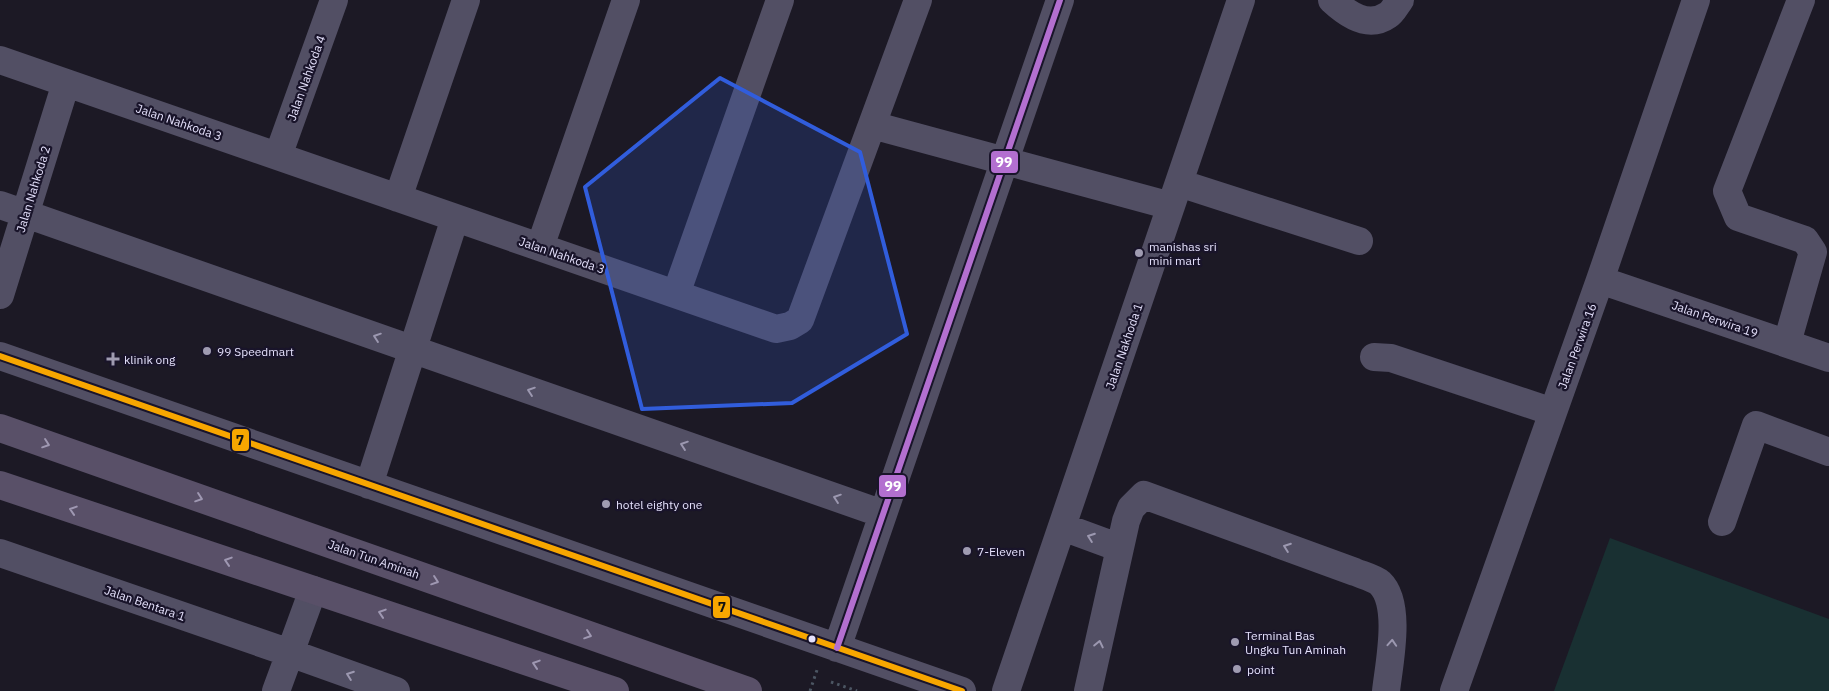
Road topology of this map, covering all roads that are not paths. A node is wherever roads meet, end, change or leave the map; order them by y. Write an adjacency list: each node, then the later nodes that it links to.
1 (466, 0): 18 (street)
2 (626, 0): 23 (street)
3 (780, 0): 25 (street)
4 (918, 0): 14 (street, Jalan Nahkoda 3)
5 (1060, 0): 16 (street)
6 (1240, 0): 17 (street, Jalan Nakhoda 1)
7 (1332, 0): 8 (street)
8 (1400, 0)
9 (1696, 0): 24 (street, Jalan Perwira 16)
10 (1801, 0): 27 (street)
11 (331, 1): 15 (street, Jalan Nahkoda 4)
12 (0, 60): 13 (street, Jalan Nahkoda 3)
13 (66, 83): 15 (street, Jalan Nahkoda 3); 20 (street, Jalan Nahkoda 2)
14 (872, 126): 16 (street); 25 (street, Jalan Nahkoda 3)
15 (278, 156): 18 (street, Jalan Nahkoda 3)
16 (1005, 161): 17 (street); 37 (street)
17 (1175, 194): 22 (street); 39 (street, Jalan Nakhoda 1)
18 (398, 198): 21 (street, Jalan Nahkoda 3)
19 (0, 205): 20 (street)
20 (25, 214): 26 (street, Jalan Nahkoda 2); 28 (street, one-way to 20)
21 (455, 218): 23 (street, Jalan Nahkoda 3); 28 (street)
22 (1359, 241)
23 (540, 247): 25 (street, Jalan Nahkoda 3)
24 (1600, 280): 27 (street, Jalan Perwira 19); 32 (street, Jalan Perwira 16)
25 (676, 294)
26 (0, 295)
27 (1787, 343): 31 (street, Jalan Perwira 19)
28 (413, 350): 35 (street); 37 (street, one-way to 28)
29 (0, 356): 35 (street)
30 (1374, 357): 32 (street)
31 (1829, 358)
32 (1553, 412): 53 (street, Jalan Perwira 16)
33 (0, 428): 48 (main road, Jalan Tun Aminah, one-way to 48)
34 (1829, 452): 38 (street)
35 (369, 484): 43 (street)
36 (0, 485): 42 (main road, one-way to 36)
37 (884, 514): 43 (street)
38 (1722, 522)
39 (1062, 527): 40 (street, one-way to 39); 50 (street, Jalan Nakhoda 1)
40 (1120, 548): 51 (street, one-way to 40); 52 (street, one-way to 40)
41 (0, 553): 44 (street, Jalan Bentara 1)
42 (313, 590): 44 (street); 47 (main road, one-way to 42)
43 (838, 648): 49 (street)
44 (290, 653): 45 (street); 46 (street, Jalan Bentara 1, one-way to 44)
45 (276, 691)
46 (396, 691)
47 (615, 691)
48 (748, 691)
49 (962, 691)
50 (1006, 691)
51 (1088, 691)
52 (1386, 691)
53 (1454, 691)

